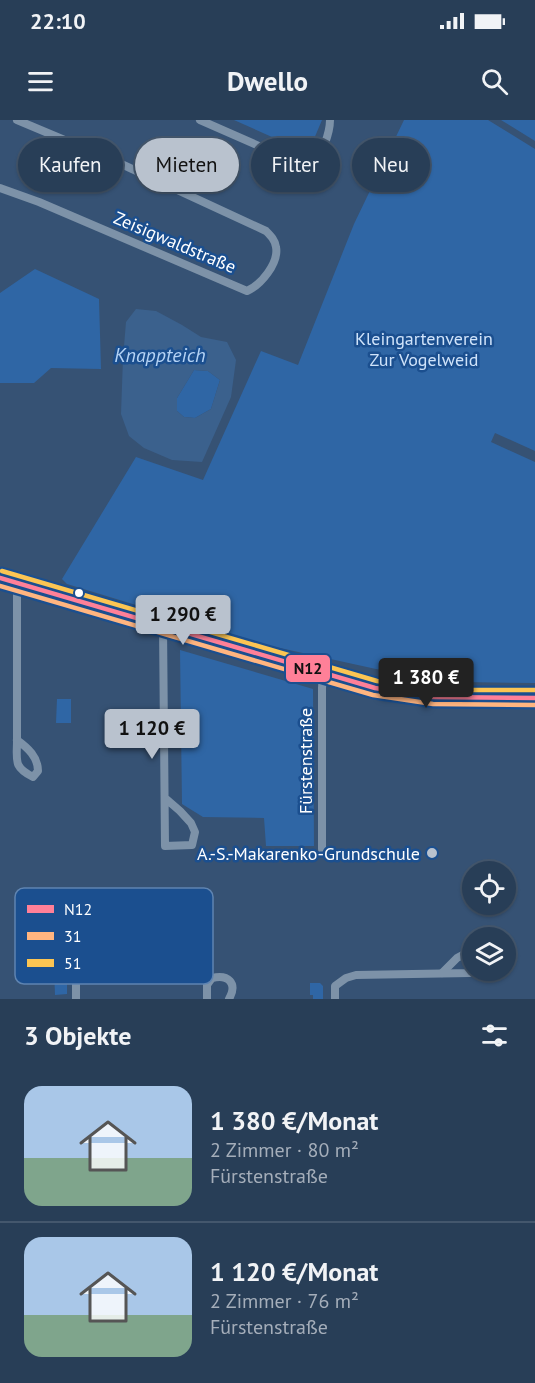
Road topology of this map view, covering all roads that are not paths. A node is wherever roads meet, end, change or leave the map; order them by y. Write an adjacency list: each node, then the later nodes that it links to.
1 (17, 120): 4 (street, Zeisigwaldstraße)
2 (200, 120): 3 (street)
3 (330, 120)
4 (0, 188)
5 (0, 578): 6 (street)
6 (17, 582): 7 (street); 10 (street)
7 (164, 625): 8 (street); 11 (street)
8 (323, 674): 9 (street); 12 (street, Fürstenstraße)
9 (535, 698)
10 (17, 741)
11 (165, 798): 11 (street)
12 (322, 849)
13 (462, 955): 14 (street)
14 (442, 973): 15 (street); 20 (street)
15 (462, 973)
16 (213, 978): 19 (street)
17 (208, 984): 18 (street)
18 (207, 999)
19 (229, 999)
20 (335, 999)

